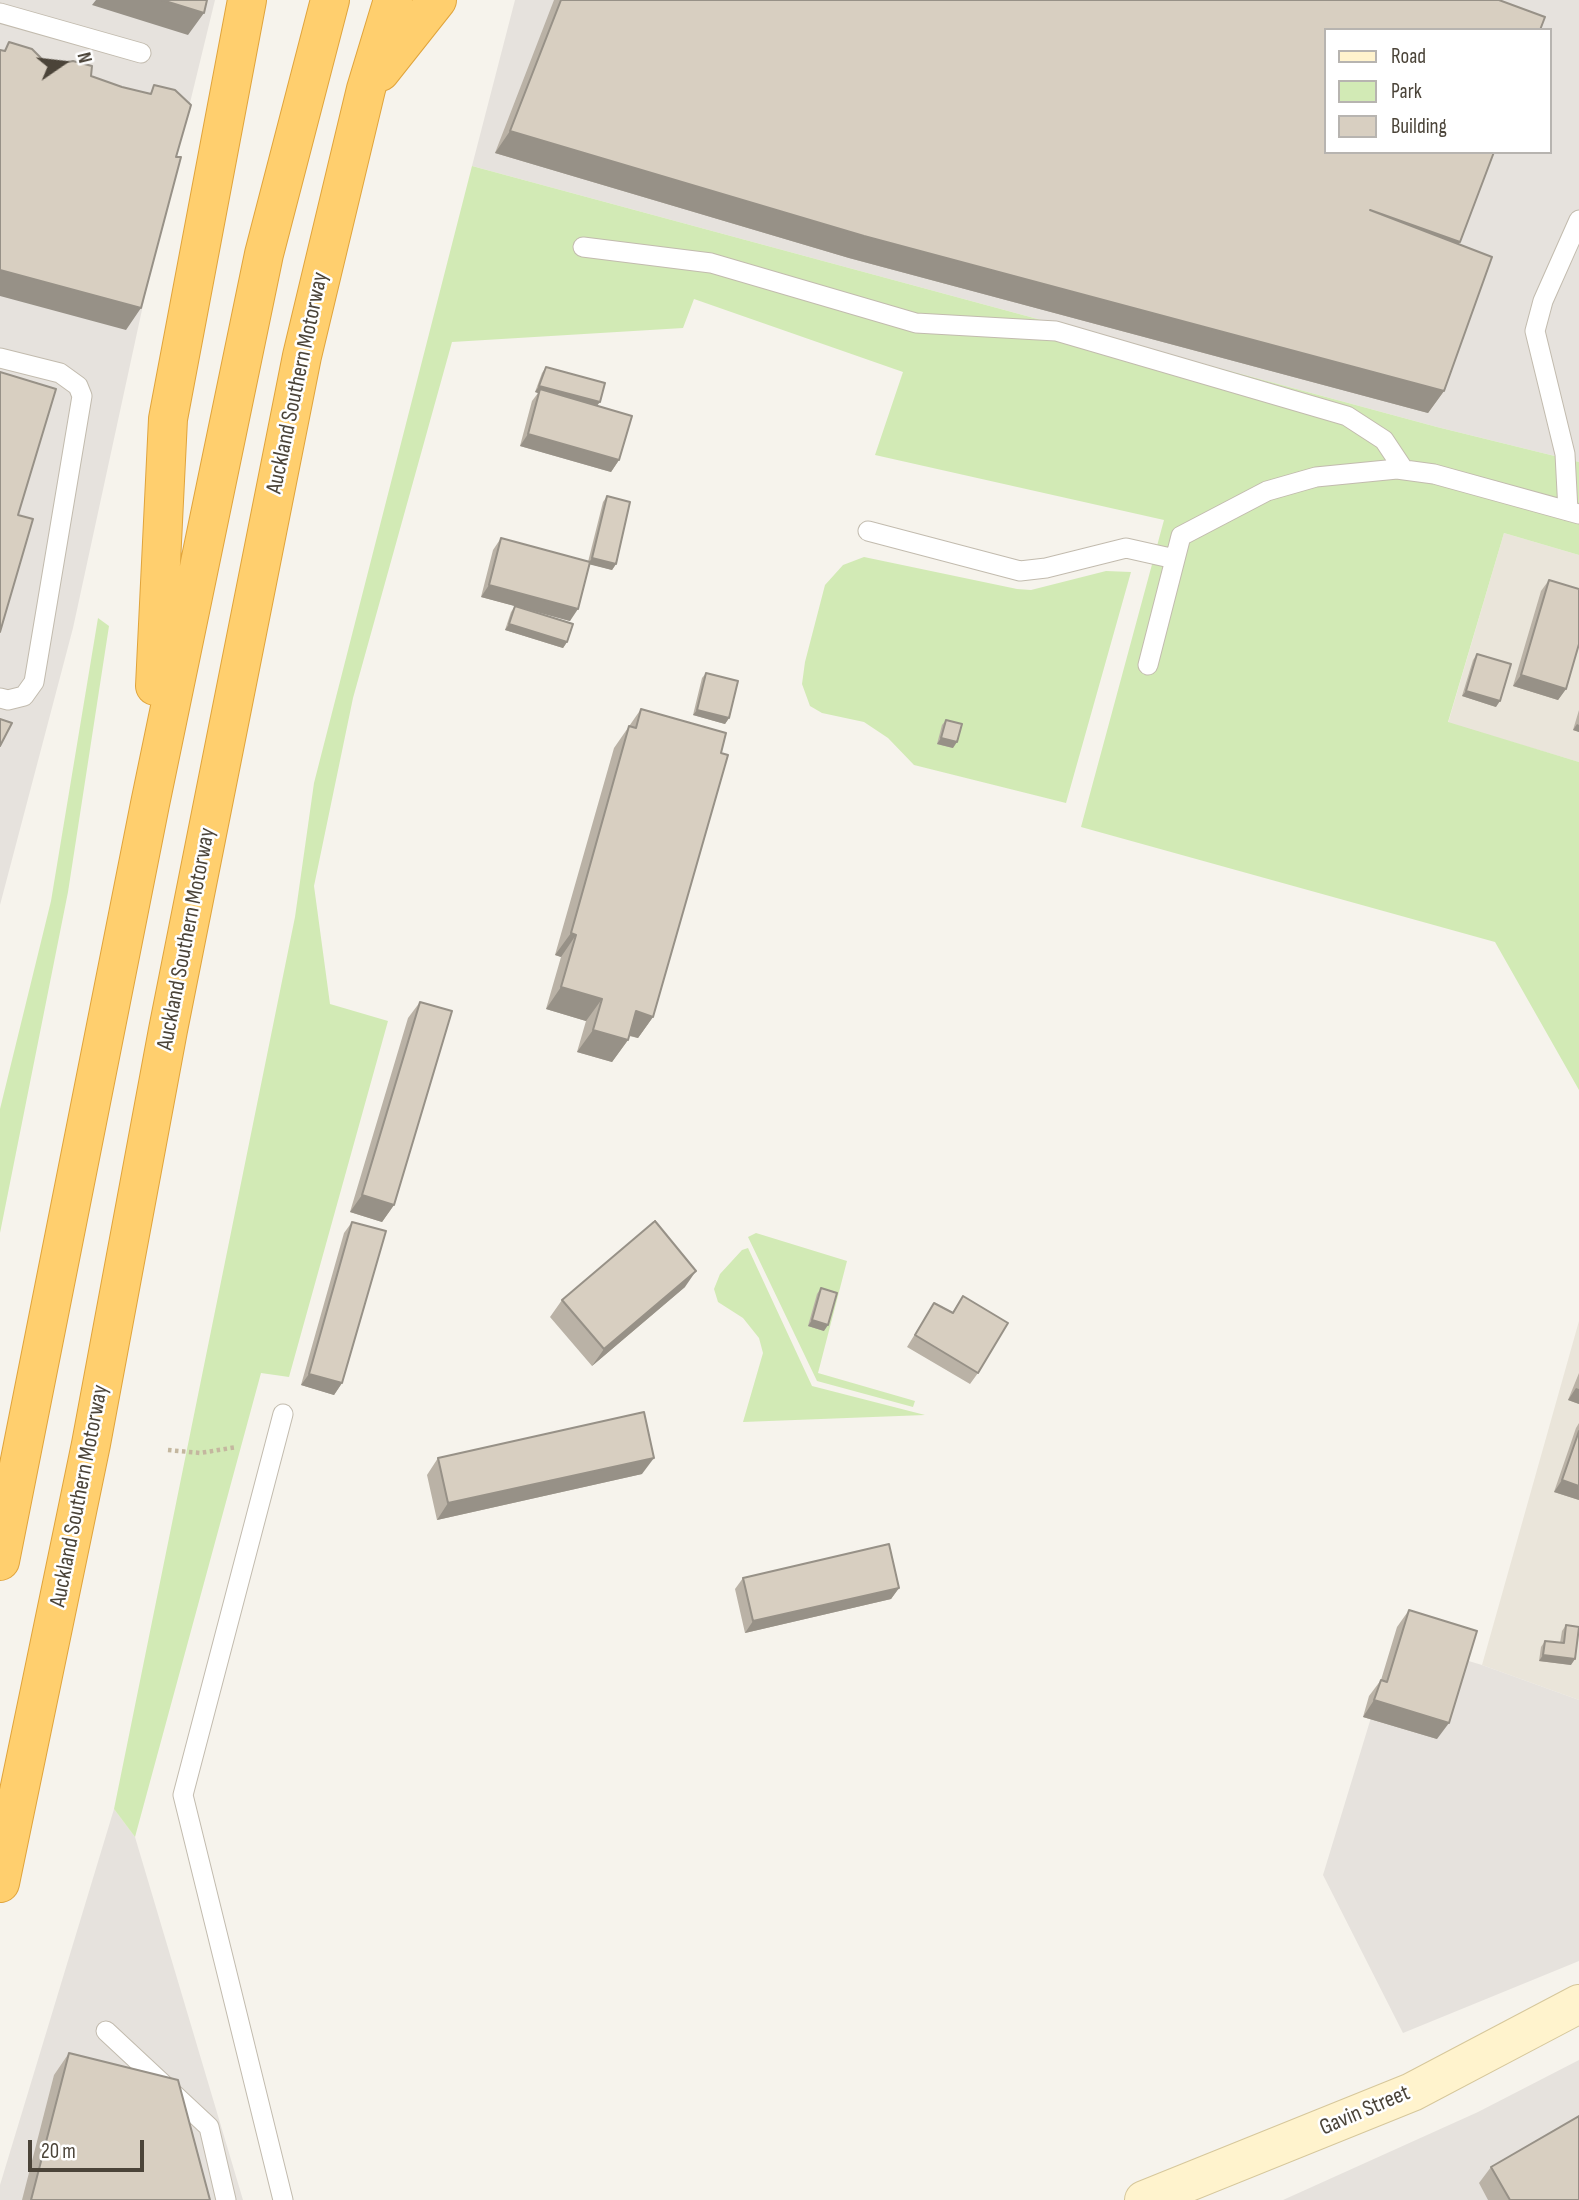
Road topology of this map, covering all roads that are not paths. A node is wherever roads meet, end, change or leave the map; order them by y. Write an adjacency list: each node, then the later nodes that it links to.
1 (247, 0): 17 (highway)
2 (330, 0): 17 (highway)
3 (393, 0): 7 (highway, Auckland Southern Motorway)
4 (437, 0): 7 (highway)
5 (0, 13): 6 (lane)
6 (141, 53)
7 (366, 89): 20 (highway, Auckland Southern Motorway)
8 (1579, 220): 12 (lane)
9 (583, 247): 11 (lane)
10 (0, 358): 16 (lane)
11 (1404, 470): 12 (lane); 14 (lane)
12 (1573, 512)
13 (868, 531): 14 (lane)
14 (1175, 559): 15 (lane)
15 (1147, 665)
16 (0, 698)
17 (150, 804): 19 (highway)
18 (283, 1414): 24 (lane)
19 (0, 1561)
20 (0, 1883)
21 (1579, 2004): 25 (street, Gavin Street)
22 (106, 2031): 23 (lane)
23 (226, 2200)
24 (283, 2200)
25 (1144, 2200)

